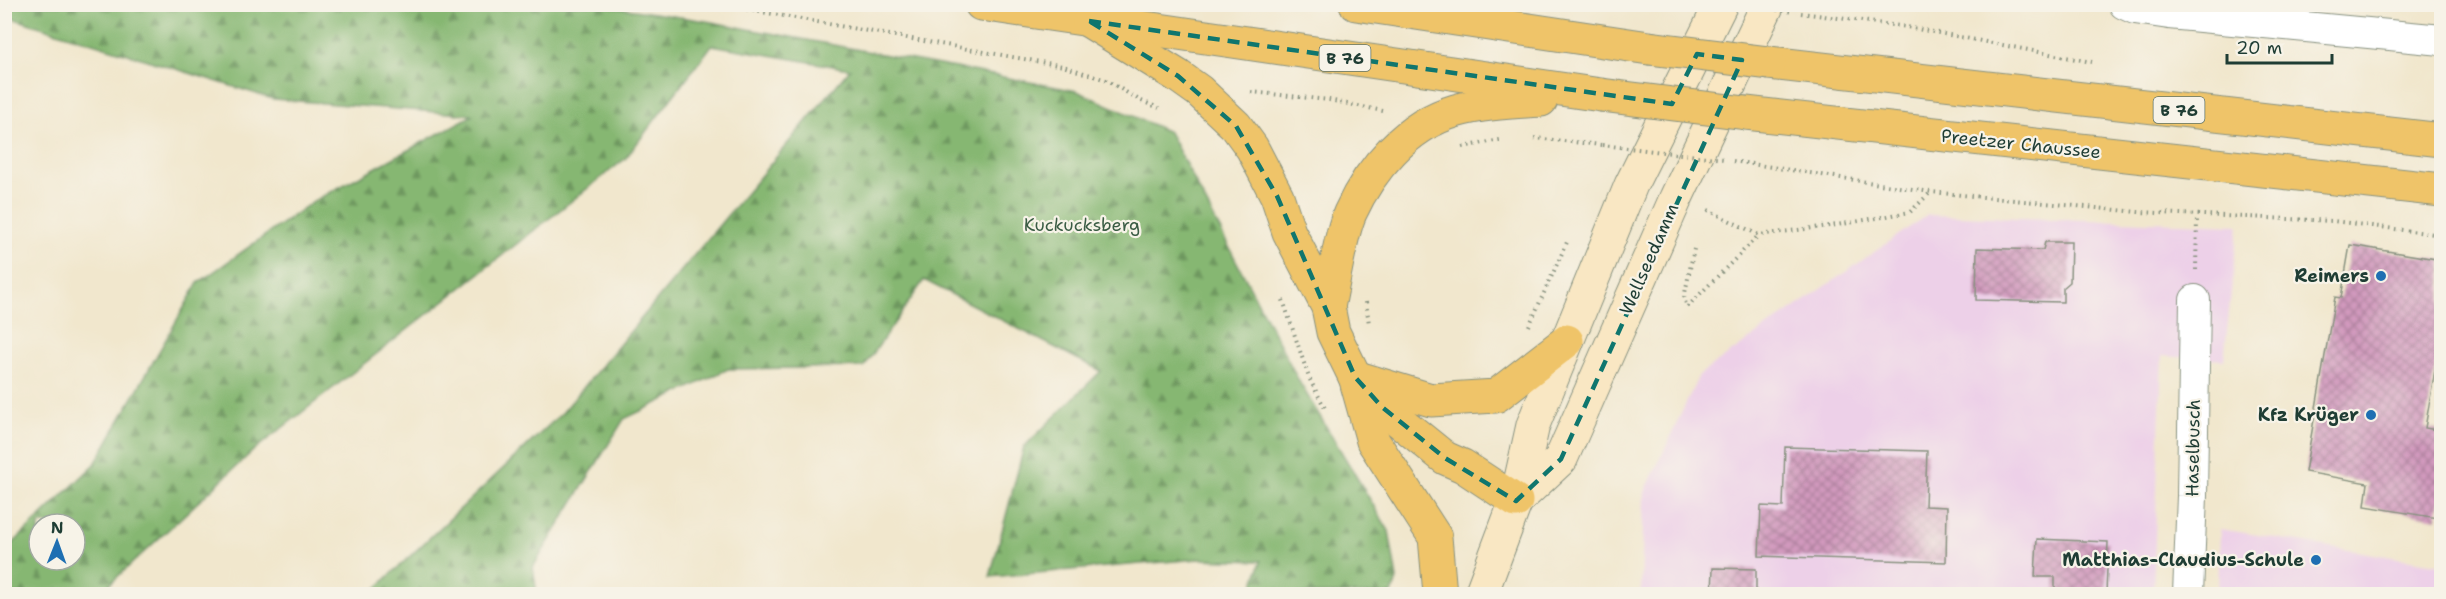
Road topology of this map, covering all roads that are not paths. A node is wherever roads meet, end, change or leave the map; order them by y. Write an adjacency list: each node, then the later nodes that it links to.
1 (981, 4): 7 (highway, B 76)
2 (1356, 4): 9 (highway, B 76)
3 (1526, 4): 9 (highway)
4 (1721, 4): 15 (main road, Wellseedamm)
5 (2124, 4): 8 (street)
6 (1780, 8): 17 (main road, Wellseedamm)
7 (1089, 21): 10 (highway, B 76); 14 (highway)
8 (2442, 40)
9 (1608, 42): 11 (highway, B 76, bridge)
10 (1601, 95): 12 (highway, Preetzer Chaussee / B 76, bridge); 14 (highway)
11 (2442, 140)
12 (2442, 190)
13 (2195, 300): 20 (street, Haselbusch)
14 (1328, 306): 16 (highway)
15 (1567, 341): 16 (highway); 17 (main road, Wellseedamm)
16 (1355, 377): 17 (highway); 18 (highway)
17 (1516, 501): 19 (main road, Wellseedamm)
18 (1440, 594)
19 (1482, 594)
20 (2188, 594)

